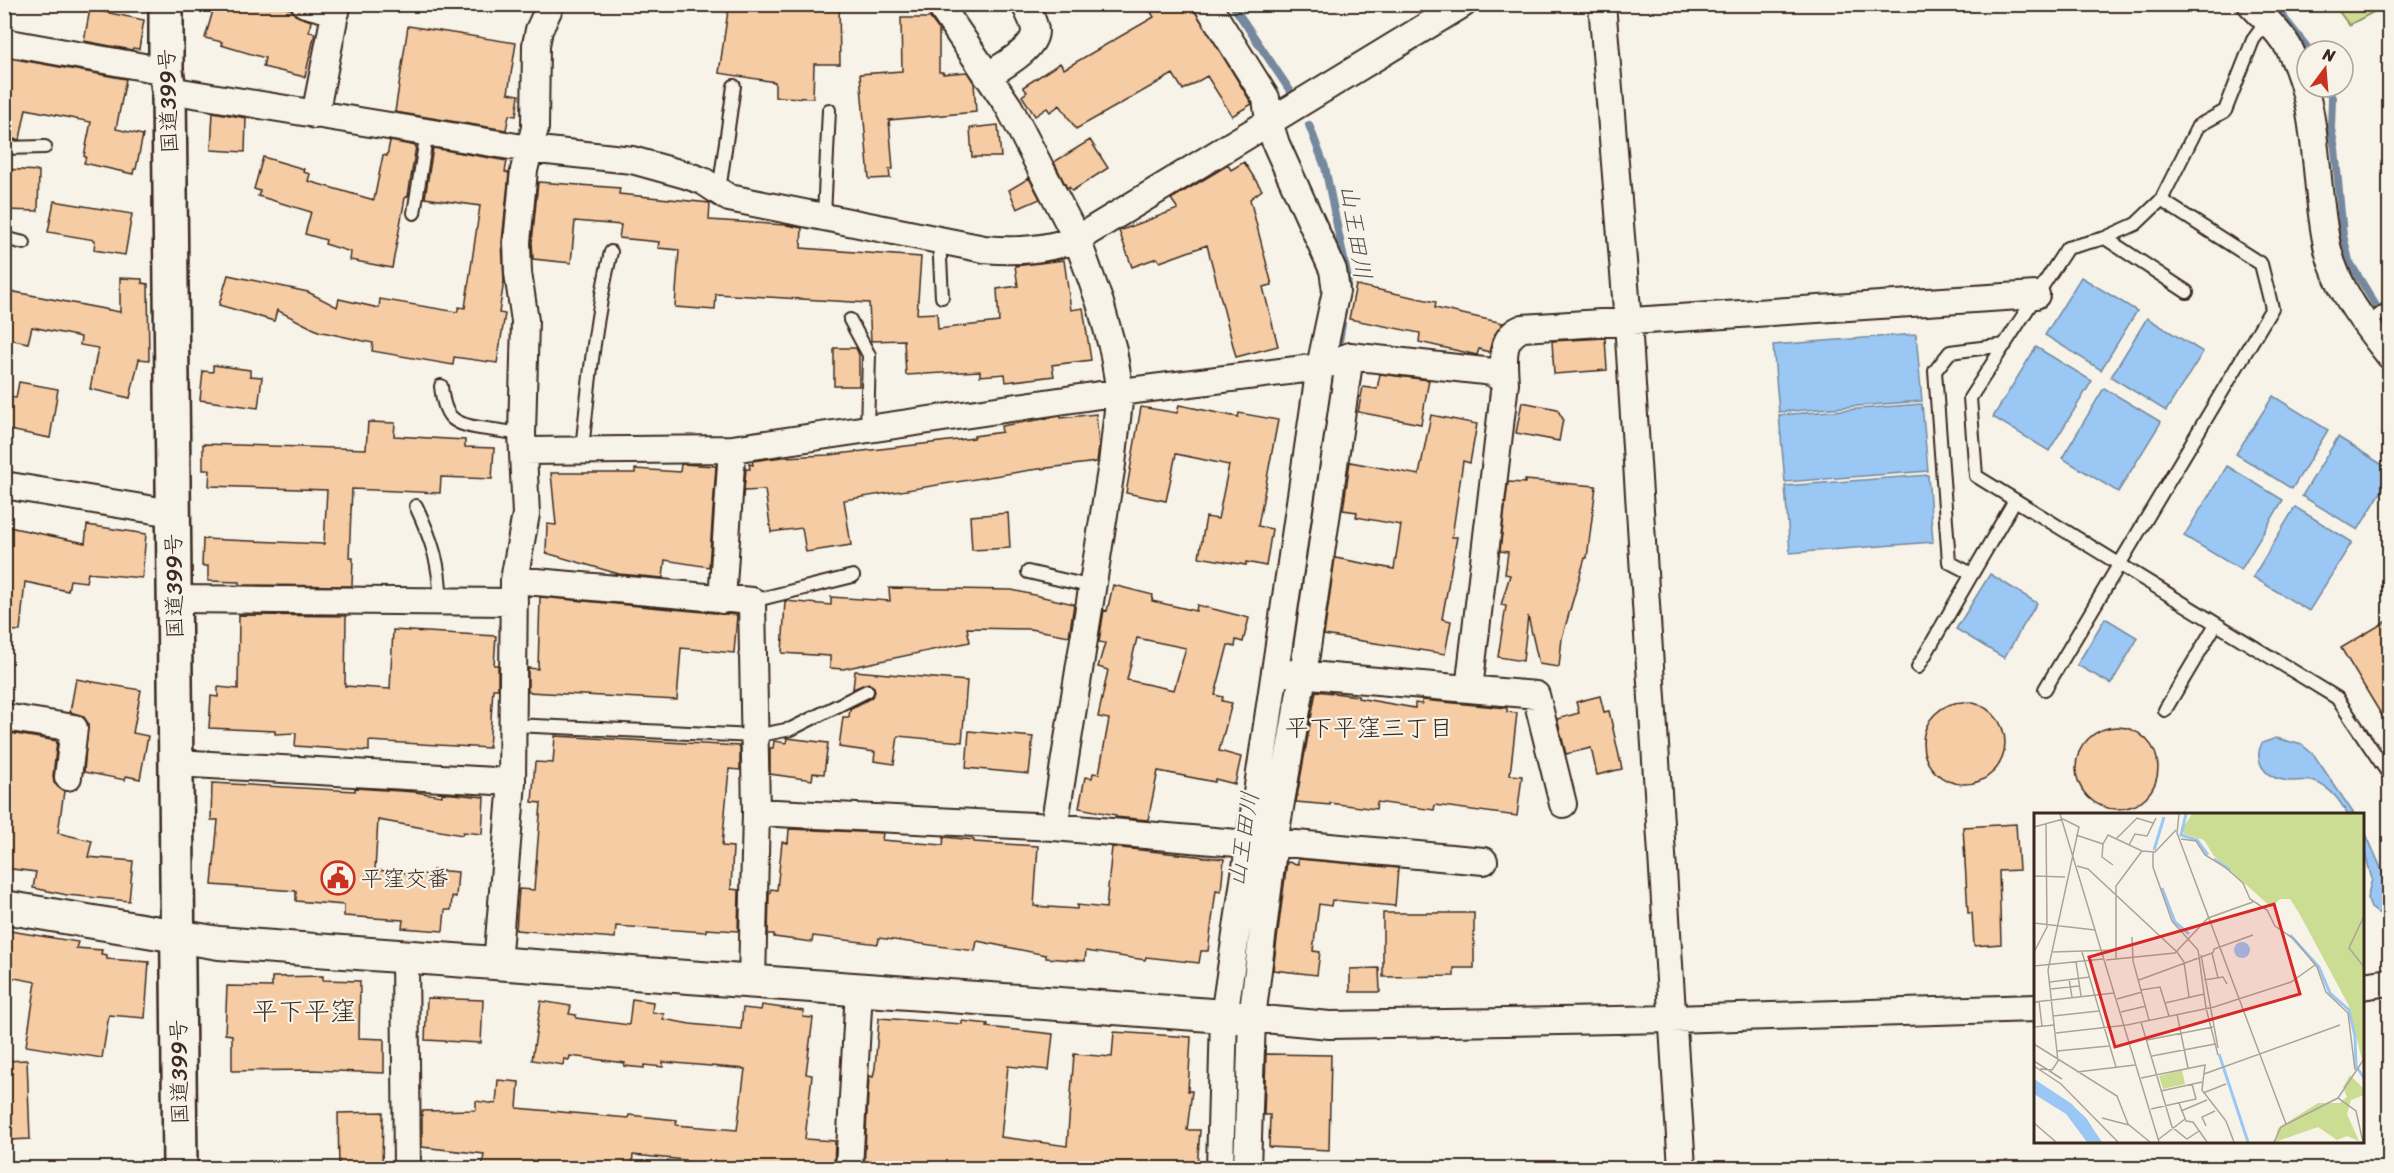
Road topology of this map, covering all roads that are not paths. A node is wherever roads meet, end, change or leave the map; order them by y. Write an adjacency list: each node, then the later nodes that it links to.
1 (166, 4): 13 (highway, 国道399号)
2 (305, 4): 9 (street)
3 (551, 4): 21 (street)
4 (939, 4): 12 (street)
5 (1025, 4): 12 (street)
6 (1207, 4): 17 (street)
7 (1463, 4): 17 (street)
8 (1602, 4): 37 (street)
9 (337, 8): 16 (street)
10 (2259, 13): 23 (lane); 38 (street)
11 (4, 42): 13 (street)
12 (987, 76): 29 (street)
13 (168, 80): 16 (street); 53 (highway, 国道399号)
14 (734, 86): 22 (lane)
15 (829, 110): 25 (lane)
16 (315, 115): 18 (street)
17 (1269, 122): 29 (street); 42 (street)
18 (427, 132): 21 (street); 24 (lane)
19 (45, 147): 20 (lane)
20 (4, 148)
21 (529, 148): 22 (street); 47 (street)
22 (719, 191): 25 (street)
23 (2161, 200): 26 (lane); 54 (lane)
24 (414, 213)
25 (824, 216): 28 (street)
26 (2105, 237): 32 (lane); 33 (lane)
27 (4, 238): 30 (lane)
28 (939, 238): 29 (street); 34 (lane)
29 (1077, 239): 45 (street)
30 (24, 243)
31 (611, 252): 49 (lane)
32 (2187, 292)
33 (2036, 295): 37 (street); 39 (lane)
34 (942, 297)
35 (2390, 307): 38 (lane)
36 (850, 320): 46 (lane)
37 (1628, 322): 43 (street); 95 (street)
38 (2366, 325): 40 (street)
39 (2005, 345): 51 (lane); 56 (lane)
40 (2390, 356)
41 (1350, 357): 42 (street); 43 (street); 67 (street)
42 (1320, 367): 45 (street); 66 (street)
43 (1505, 383): 68 (street)
44 (441, 386): 47 (lane)
45 (1120, 392): 46 (street); 58 (street)
46 (867, 429): 48 (street)
47 (523, 443): 49 (street); 59 (street)
48 (732, 449): 49 (street); 61 (street)
49 (582, 450)
50 (4, 485): 53 (street)
51 (2015, 500): 54 (lane); 56 (lane)
52 (416, 506): 62 (lane)
53 (172, 513): 60 (highway, 国道399号)
54 (2119, 564): 64 (lane); 69 (lane)
55 (1028, 572): 58 (lane)
56 (1972, 574): 65 (lane)
57 (853, 576): 63 (lane)
58 (1092, 587): 81 (street)
59 (514, 591): 61 (street); 62 (street); 73 (street)
60 (174, 599): 62 (street); 75 (highway, 国道399号)
61 (722, 600): 63 (street)
62 (440, 601)
63 (752, 601): 74 (street)
64 (2216, 624): 71 (lane); 76 (lane)
65 (1918, 667)
66 (1275, 672): 67 (street); 83 (street)
67 (1302, 675): 68 (street); 82 (street)
68 (1470, 689): 79 (street)
69 (2044, 689)
70 (867, 691): 74 (lane)
71 (2166, 710)
72 (4, 717): 77 (street)
73 (513, 725): 74 (lane); 78 (street)
74 (755, 736): 80 (street)
75 (176, 763): 78 (street); 86 (highway, 国道399号)
76 (2390, 776)
77 (68, 777)
78 (512, 782): 88 (street)
79 (1563, 804)
80 (756, 812): 81 (street); 89 (street)
81 (1054, 827): 83 (street)
82 (1274, 842): 84 (street); 94 (street)
83 (1248, 844): 94 (street)
84 (1484, 861)
85 (4, 907): 86 (street)
86 (177, 937): 87 (street); 96 (highway, 国道399号)
87 (405, 958): 88 (street); 97 (street)
88 (497, 964): 89 (street)
89 (752, 981): 92 (street)
90 (2390, 982): 91 (street)
91 (2364, 986)
92 (859, 990): 94 (street); 98 (street)
93 (2034, 1008): 95 (street)
94 (1238, 1017): 95 (street); 99 (street); 100 (street)
95 (1672, 1019): 101 (street)
96 (180, 1168)
97 (407, 1168)
98 (849, 1168)
99 (1220, 1168)
100 (1247, 1168)
101 (1682, 1168)

